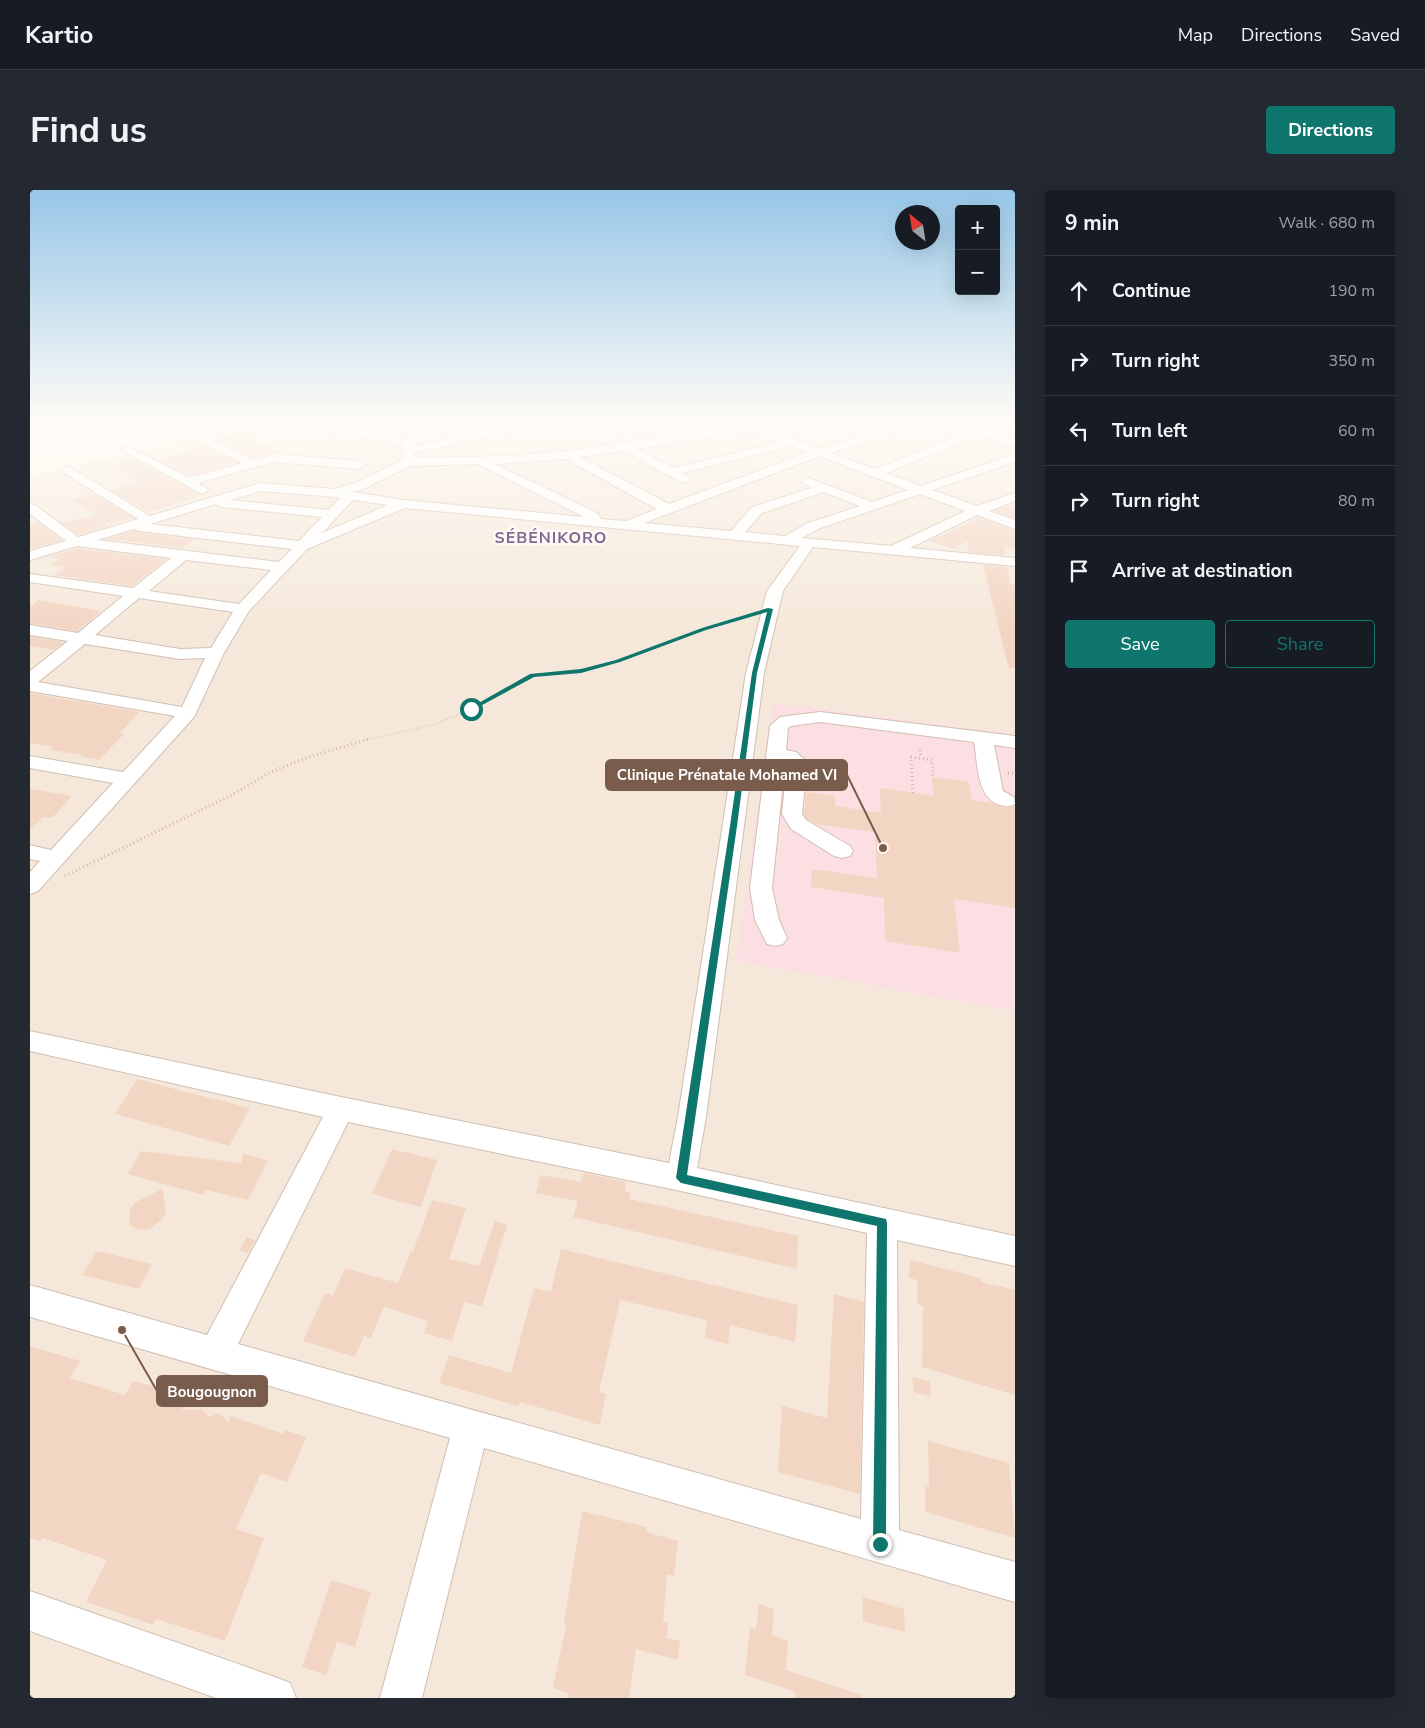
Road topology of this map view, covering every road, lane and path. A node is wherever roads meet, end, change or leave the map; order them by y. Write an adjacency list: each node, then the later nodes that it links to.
1 (99, 489): 24 (street)
2 (199, 489): 18 (street)
3 (252, 489): 18 (street)
4 (291, 489): 14 (street)
5 (341, 489): 14 (street)
6 (349, 489): 14 (street)
7 (538, 489): 25 (street)
8 (632, 489): 21 (street)
9 (704, 489): 15 (street)
10 (721, 489): 15 (street)
11 (820, 489): 29 (street)
12 (828, 489): 19 (street)
13 (920, 490): 19 (street); 22 (street)
14 (338, 493): 17 (street); 23 (street)
15 (711, 493): 21 (street)
16 (1015, 497): 22 (street)
17 (407, 499): 25 (street); 33 (street)
18 (214, 500): 23 (street); 24 (street)
19 (872, 506): 30 (street)
20 (30, 508): 31 (street)
21 (668, 509): 26 (street)
22 (976, 511): 27 (street); 34 (street)
23 (332, 514): 33 (street)
24 (148, 520): 28 (street)
25 (607, 523): 26 (street)
26 (626, 525): 29 (street)
27 (1015, 525)
28 (129, 526): 31 (street); 33 (street)
29 (735, 535): 30 (street)
30 (788, 540): 32 (street)
31 (76, 542): 35 (street); 36 (street)
32 (810, 542): 34 (street); 42 (street)
33 (302, 546): 38 (street)
34 (894, 550): 37 (street)
35 (30, 556)
36 (182, 556): 38 (street); 40 (street)
37 (1011, 560)
38 (282, 567): 41 (street)
39 (30, 578): 40 (street)
40 (135, 594): 41 (street); 44 (street)
41 (243, 609): 45 (street)
42 (770, 609): 61 (path); 66 (street)
43 (30, 630): 44 (street)
44 (82, 638): 45 (street); 46 (street)
45 (216, 653): 48 (street)
46 (30, 680)
47 (30, 686): 48 (street)
48 (188, 713): 56 (street)
49 (983, 738): 50 (street); 52 (street); 58 (street)
50 (1015, 742)
51 (920, 750): 53 (path)
52 (775, 754): 59 (street); 63 (street)
53 (921, 758): 55 (path); 57 (path)
54 (30, 762): 56 (street)
55 (933, 777)
56 (127, 779): 61 (street)
57 (913, 793)
58 (1007, 801)
59 (842, 851)
60 (30, 852): 61 (street)
61 (59, 868): 62 (street)
62 (30, 886)
63 (775, 938)
64 (30, 1042): 65 (street)
65 (341, 1109): 66 (street); 70 (street)
66 (681, 1178): 67 (street)
67 (882, 1223): 68 (street); 72 (street)
68 (1015, 1251)
69 (30, 1301): 70 (street)
70 (215, 1354): 71 (street)
71 (471, 1426): 72 (street); 76 (street)
72 (880, 1544): 73 (street)
73 (1015, 1582)
74 (30, 1612): 75 (street)
75 (274, 1698)
76 (401, 1698)

